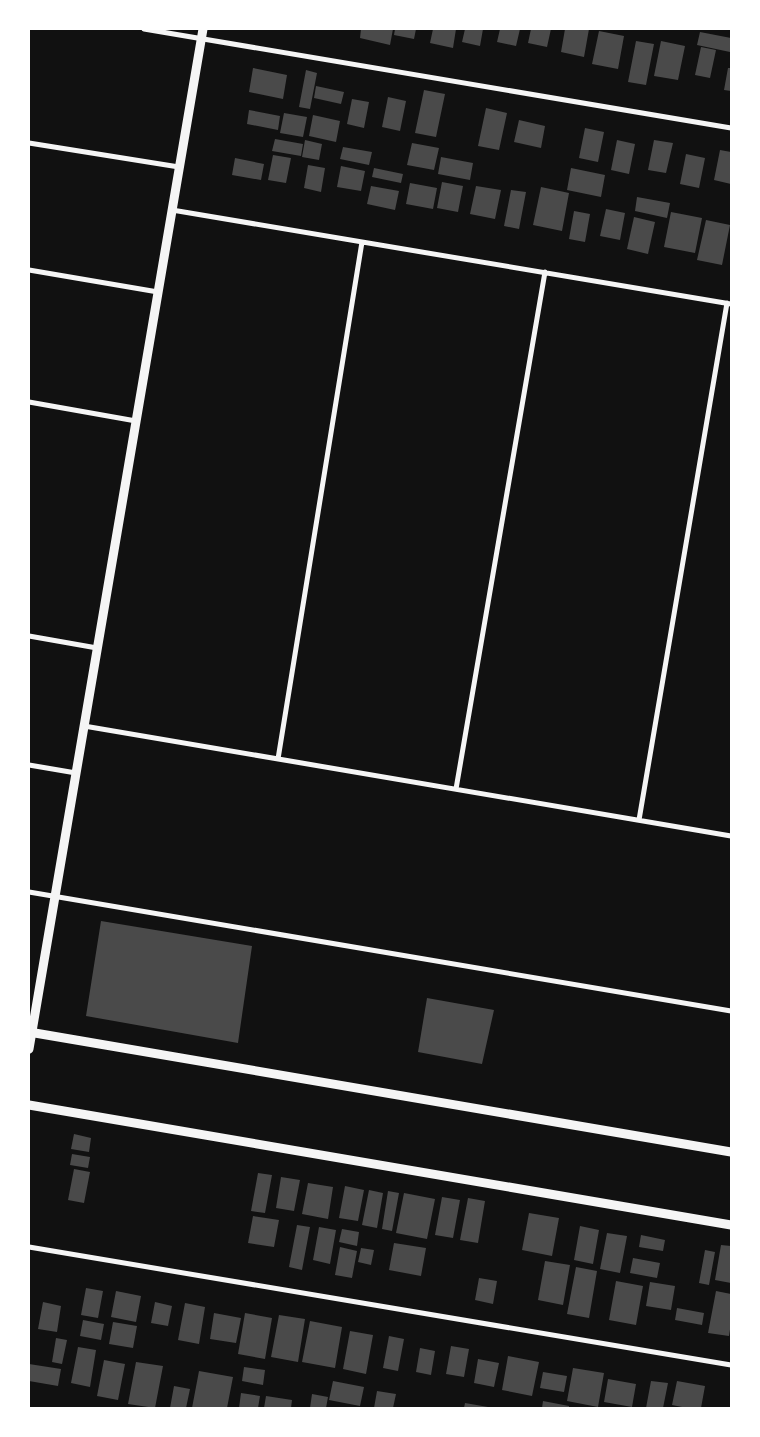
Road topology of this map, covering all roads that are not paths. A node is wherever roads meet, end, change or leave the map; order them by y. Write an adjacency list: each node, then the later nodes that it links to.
1 (144, 29): 2 (street)
2 (202, 33): 3 (street); 5 (street)
3 (731, 128)
4 (29, 143): 5 (street)
5 (179, 167): 6 (street)
6 (172, 210): 7 (street); 10 (street)
7 (362, 242): 9 (street); 17 (street)
8 (29, 270): 10 (street)
9 (545, 272): 11 (street); 20 (street)
10 (158, 292): 13 (street)
11 (729, 303): 21 (street)
12 (29, 402): 13 (street)
13 (136, 421): 15 (street)
14 (29, 636): 15 (street)
15 (97, 648): 16 (street)
16 (84, 726): 17 (street); 19 (street)
17 (278, 759): 20 (street)
18 (29, 765): 19 (street)
19 (76, 773): 24 (street)
20 (456, 789): 21 (street)
21 (639, 820): 22 (street)
22 (731, 836)
23 (29, 892): 24 (street)
24 (55, 896): 25 (street); 26 (street)
25 (731, 1011)
26 (30, 1032): 27 (street); 29 (street)
27 (29, 1049)
28 (29, 1105): 30 (street)
29 (731, 1152)
30 (731, 1225)
31 (29, 1247): 32 (street)
32 (731, 1365)

